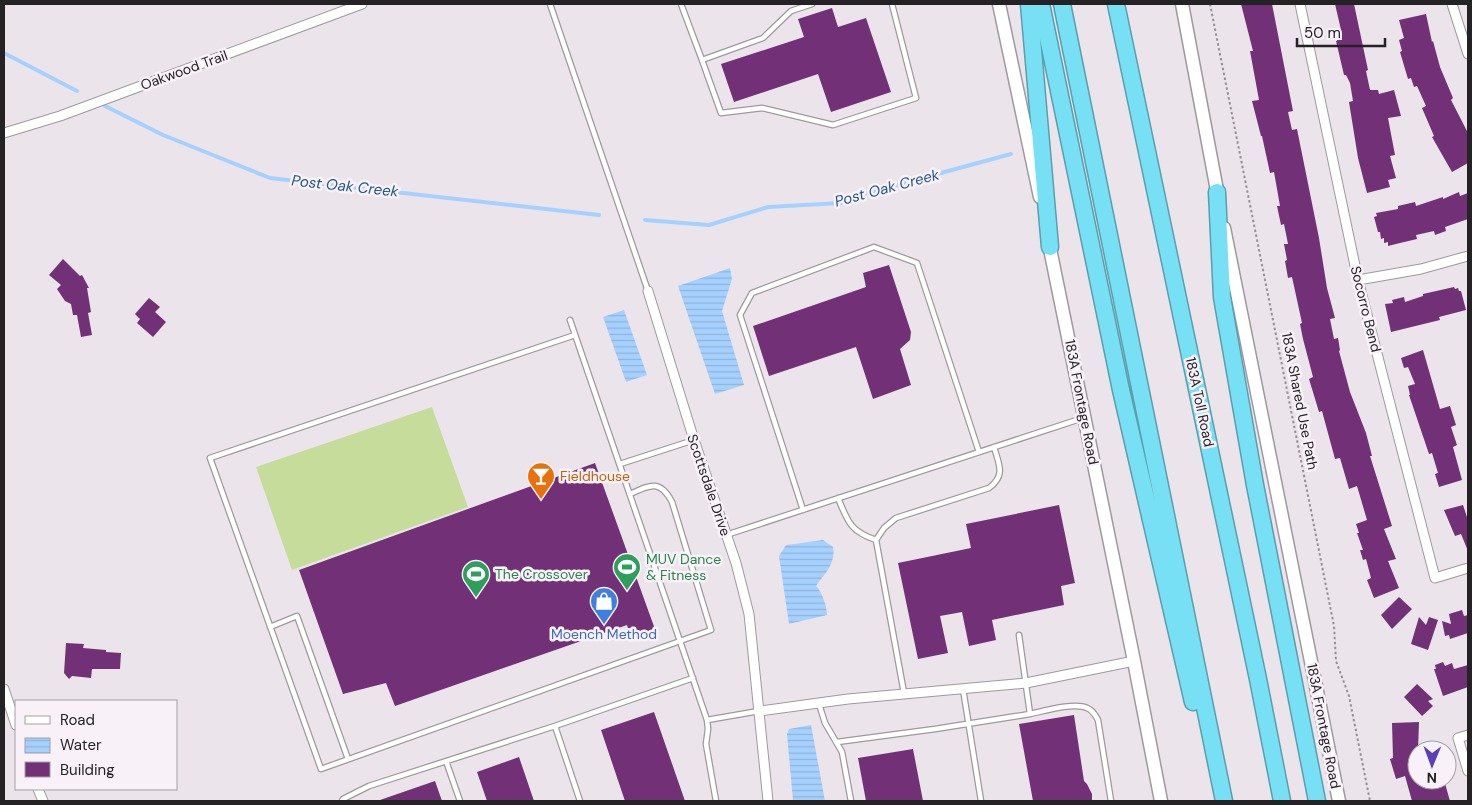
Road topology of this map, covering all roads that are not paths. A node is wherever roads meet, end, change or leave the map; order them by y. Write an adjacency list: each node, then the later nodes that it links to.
1 (362, 4): 16 (street, Oakwood Trail)
2 (550, 4): 21 (lane)
3 (680, 4): 15 (lane)
4 (812, 4): 15 (lane)
5 (892, 4): 15 (lane)
6 (999, 4): 18 (main road, 183A Frontage Road)
7 (1029, 4): 18 (highway)
8 (1041, 4): 56 (highway)
9 (1062, 4): 56 (highway)
10 (1116, 4): 67 (highway, 183A Toll Road)
11 (1182, 4): 17 (main road, 183A Frontage Road)
12 (1300, 4): 20 (street, Socorro Bend)
13 (1452, 4): 14 (street)
14 (1468, 54)
15 (702, 60)
16 (4, 132)
17 (1217, 192): 68 (highway); 69 (main road, 183A Frontage Road)
18 (1050, 247): 24 (main road, 183A Frontage Road)
19 (1468, 256): 20 (street)
20 (1358, 280): 34 (street, Socorro Bend)
21 (648, 291): 25 (street, Scottsdale Drive)
22 (570, 320): 23 (lane)
23 (575, 335): 28 (lane); 35 (lane)
24 (1085, 417): 26 (lane); 38 (main road, 183A Frontage Road)
25 (694, 440): 28 (lane); 32 (street, Scottsdale Drive)
26 (994, 447): 27 (lane); 33 (lane)
27 (980, 452): 30 (lane); 31 (lane)
28 (620, 464): 29 (lane)
29 (630, 494): 37 (lane); 37 (lane)
30 (838, 498): 31 (lane); 33 (lane)
31 (803, 510): 32 (lane)
32 (726, 535): 45 (street, Scottsdale Drive)
33 (876, 540): 43 (lane)
34 (1468, 568)
35 (270, 627): 53 (lane); 53 (lane)
36 (1019, 635): 40 (lane)
37 (680, 640): 39 (lane); 53 (lane)
38 (1134, 661): 40 (street); 65 (main road, 183A Frontage Road)
39 (693, 678): 47 (lane); 50 (lane)
40 (1026, 683): 42 (street); 46 (lane)
41 (4, 688): 48 (street)
42 (963, 688): 43 (street); 49 (lane)
43 (904, 693): 44 (street)
44 (819, 704): 45 (street); 52 (lane)
45 (760, 711): 47 (lane); 61 (street, Scottsdale Drive)
46 (1030, 714): 49 (lane); 64 (lane)
47 (706, 720): 60 (lane)
48 (15, 722)
49 (968, 724): 52 (lane); 63 (lane)
50 (555, 726): 54 (lane); 59 (lane)
51 (1468, 735): 55 (street)
52 (837, 742): 62 (lane)
53 (348, 759)
54 (446, 761): 57 (lane); 58 (lane)
55 (1468, 771)
56 (1220, 782): 66 (highway)
57 (342, 801)
58 (460, 801)
59 (580, 801)
60 (716, 801)
61 (768, 801)
62 (851, 801)
63 (980, 801)
64 (1111, 801)
65 (1161, 801)
66 (1224, 801)
67 (1282, 801)
68 (1317, 801)
69 (1340, 801)

